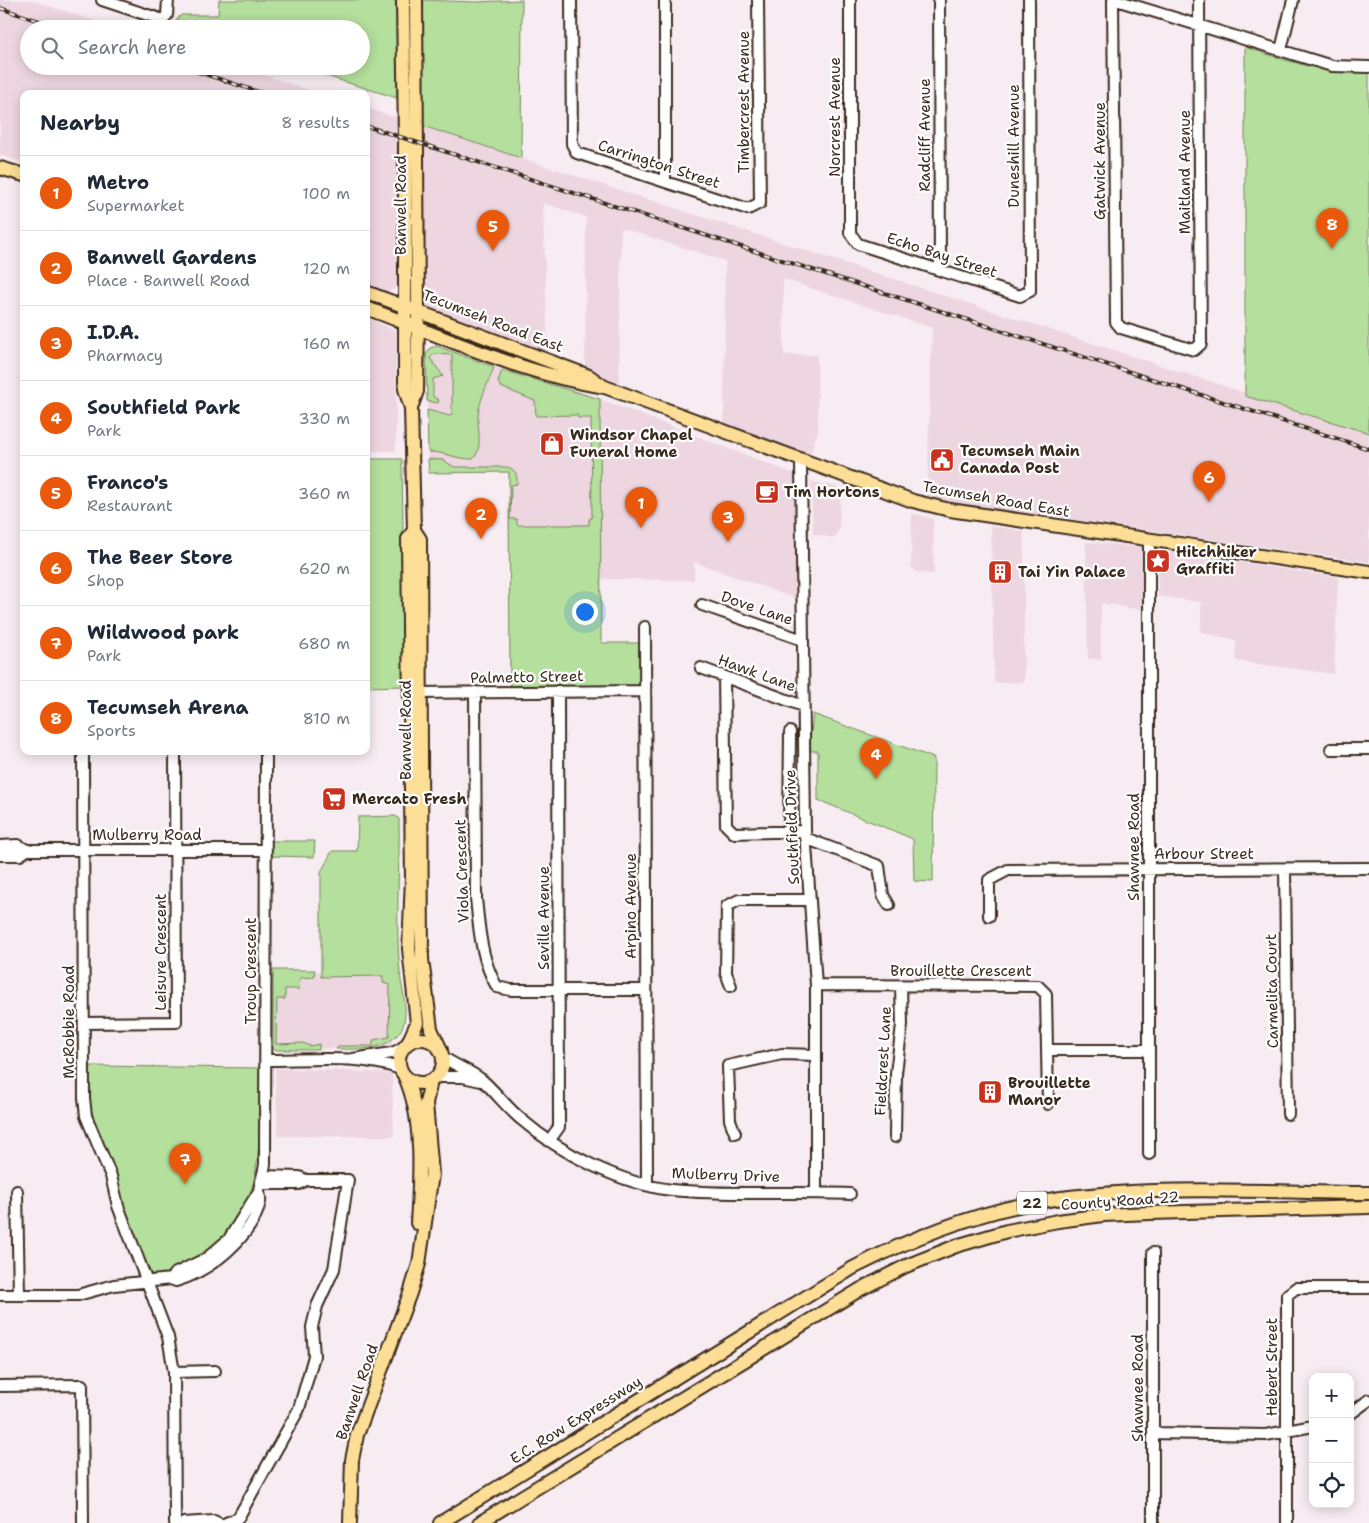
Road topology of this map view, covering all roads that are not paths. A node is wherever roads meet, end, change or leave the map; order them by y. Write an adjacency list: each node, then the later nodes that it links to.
1 (102, 0): 2 (street)
2 (168, 0)
3 (403, 0): 25 (main road, Banwell Road)
4 (416, 0): 27 (main road, Banwell Road)
5 (571, 0): 19 (street, Carrington Street)
6 (665, 0): 19 (street)
7 (758, 0): 20 (street, Timbercrest Avenue)
8 (850, 0): 21 (street, Norcrest Avenue)
9 (940, 0): 22 (street, Radcliff Avenue)
10 (1029, 0): 23 (street, Duneshill Avenue)
11 (1114, 0): 14 (street); 30 (street, Gatwick Avenue)
12 (1200, 0): 14 (street, Maitland Avenue)
13 (1293, 0): 15 (street)
14 (1200, 26): 15 (street); 30 (street, Maitland Avenue)
15 (1281, 50): 16 (street)
16 (1369, 67)
17 (0, 168): 18 (main road)
18 (20, 174)
19 (665, 182): 20 (street, Carrington Street)
20 (760, 203)
21 (850, 233): 22 (street, Echo Bay Street)
22 (940, 270): 23 (street, Echo Bay Street)
23 (1030, 291)
24 (370, 293): 25 (main road, Tecumseh Road East)
25 (406, 305): 27 (main road, Tecumseh Road East); 28 (main road, Banwell Road)
26 (370, 310): 28 (main road, Tecumseh Road East)
27 (418, 310): 29 (main road, Banwell Road); 31 (main road, Tecumseh Road East)
28 (405, 323): 29 (main road, Tecumseh Road East); 32 (main road, Banwell Road)
29 (418, 330): 31 (main road, Tecumseh Road East); 32 (main road, Banwell Road)
30 (1202, 344)
31 (605, 387): 33 (main road, Tecumseh Road East)
32 (411, 408): 44 (main road, Banwell Road)
33 (801, 460): 34 (main road, Tecumseh Road East); 38 (street, Southfield Drive)
34 (1149, 540): 35 (main road, Tecumseh Road East); 61 (street, Shawnee Road)
35 (1369, 572)
36 (702, 605): 38 (street, Dove Lane)
37 (645, 627): 41 (street, Arpino Avenue)
38 (803, 640): 45 (street, Southfield Drive)
39 (701, 668): 40 (street, Hawk Lane)
40 (724, 677): 45 (street, Hawk Lane); 52 (street)
41 (644, 690): 42 (street, Palmetto Street); 70 (street, Arpino Avenue)
42 (558, 691): 43 (street, Palmetto Street); 69 (street, Seville Avenue)
43 (474, 692): 44 (street, Palmetto Street); 69 (street, Viola Crescent)
44 (416, 693): 72 (main road, Banwell Road); 75 (main road, Banwell Road)
45 (804, 706): 53 (street, Southfield Drive)
46 (790, 732): 52 (street)
47 (1331, 749): 48 (street)
48 (1369, 749)
49 (83, 755): 56 (street, McRobbie Road)
50 (175, 755): 57 (street)
51 (266, 755): 58 (street, Troup Crescent)
52 (789, 832): 53 (street)
53 (805, 835): 63 (street, Southfield Drive); 64 (street)
54 (0, 846): 55 (street, Mulberry Road)
55 (27, 850): 56 (street, Mulberry Road); 59 (street, Mulberry Road)
56 (84, 850): 57 (street, Mulberry Road); 71 (street, McRobbie Road)
57 (176, 850): 58 (street, Mulberry Road); 71 (street, Leisure Crescent)
58 (266, 850): 77 (street, Troup Crescent)
59 (0, 855)
60 (1369, 868): 62 (street, Arbour Street)
61 (1149, 869): 62 (street, Arbour Street); 65 (street, Arbour Street); 74 (street, Shawnee Road)
62 (1286, 869): 83 (street, Carmelita Court)
63 (810, 900): 66 (street); 67 (street, Southfield Drive)
64 (889, 905)
65 (988, 916)
66 (731, 986)
67 (816, 986): 68 (street, Brouillette Crescent); 76 (street, Southfield Drive)
68 (901, 986): 73 (street, Brouillette Crescent); 85 (street, Fieldcrest Lane)
69 (559, 990): 70 (street, Viola Crescent); 86 (street, Seville Avenue)
70 (646, 990): 89 (street, Arpino Avenue)
71 (84, 1023): 97 (street, McRobbie Road)
72 (406, 1046): 75 (main road); 78 (street); 79 (main road)
73 (1047, 1050): 74 (street); 82 (street, Brouillette Crescent)
74 (1149, 1050): 87 (street, Shawnee Road)
75 (442, 1053): 80 (main road); 81 (street, Mulberry Drive)
76 (816, 1055): 84 (street); 91 (street, Southfield Drive)
77 (266, 1060): 78 (street); 88 (street, Troup Crescent)
78 (349, 1060): 79 (street)
79 (403, 1072): 80 (main road); 96 (main road, Banwell Road)
80 (434, 1079): 81 (street); 96 (main road, Banwell Road)
81 (484, 1082): 86 (street, Mulberry Drive)
82 (1048, 1104)
83 (1288, 1114)
84 (735, 1133)
85 (895, 1137)
86 (549, 1141): 89 (street, Mulberry Drive)
87 (1149, 1154)
88 (261, 1184): 97 (street); 114 (street)
89 (647, 1184): 91 (street, Mulberry Drive)
90 (17, 1191): 100 (street)
91 (816, 1192): 93 (street, Mulberry Drive)
92 (1369, 1193): 101 (main road, County Road 22 / 22)
93 (850, 1194)
94 (1369, 1207): 117 (main road, County Road 22 / 22)
95 (1153, 1253): 109 (street, Shawnee Road)
96 (414, 1276): 115 (main road, Banwell Road)
97 (146, 1283): 100 (street); 103 (street, McRobbie Road)
98 (1369, 1288): 108 (street, Hebert Street)
99 (0, 1295): 100 (street)
100 (19, 1295)
101 (728, 1344): 116 (main road, E.C. Row Expressway)
102 (215, 1371): 103 (street)
103 (174, 1372): 111 (street, McRobbie Road)
104 (0, 1386): 110 (street)
105 (1369, 1400): 106 (street)
106 (1354, 1411)
107 (1309, 1427): 108 (street)
108 (1287, 1432): 109 (street); 119 (street, Hebert Street)
109 (1153, 1433): 118 (street, Shawnee Road)
110 (83, 1523)
111 (175, 1523)
112 (184, 1523): 113 (street)
113 (218, 1523)
114 (226, 1523)
115 (350, 1523)
116 (440, 1523)
117 (479, 1523)
118 (1153, 1523)
119 (1287, 1523)

